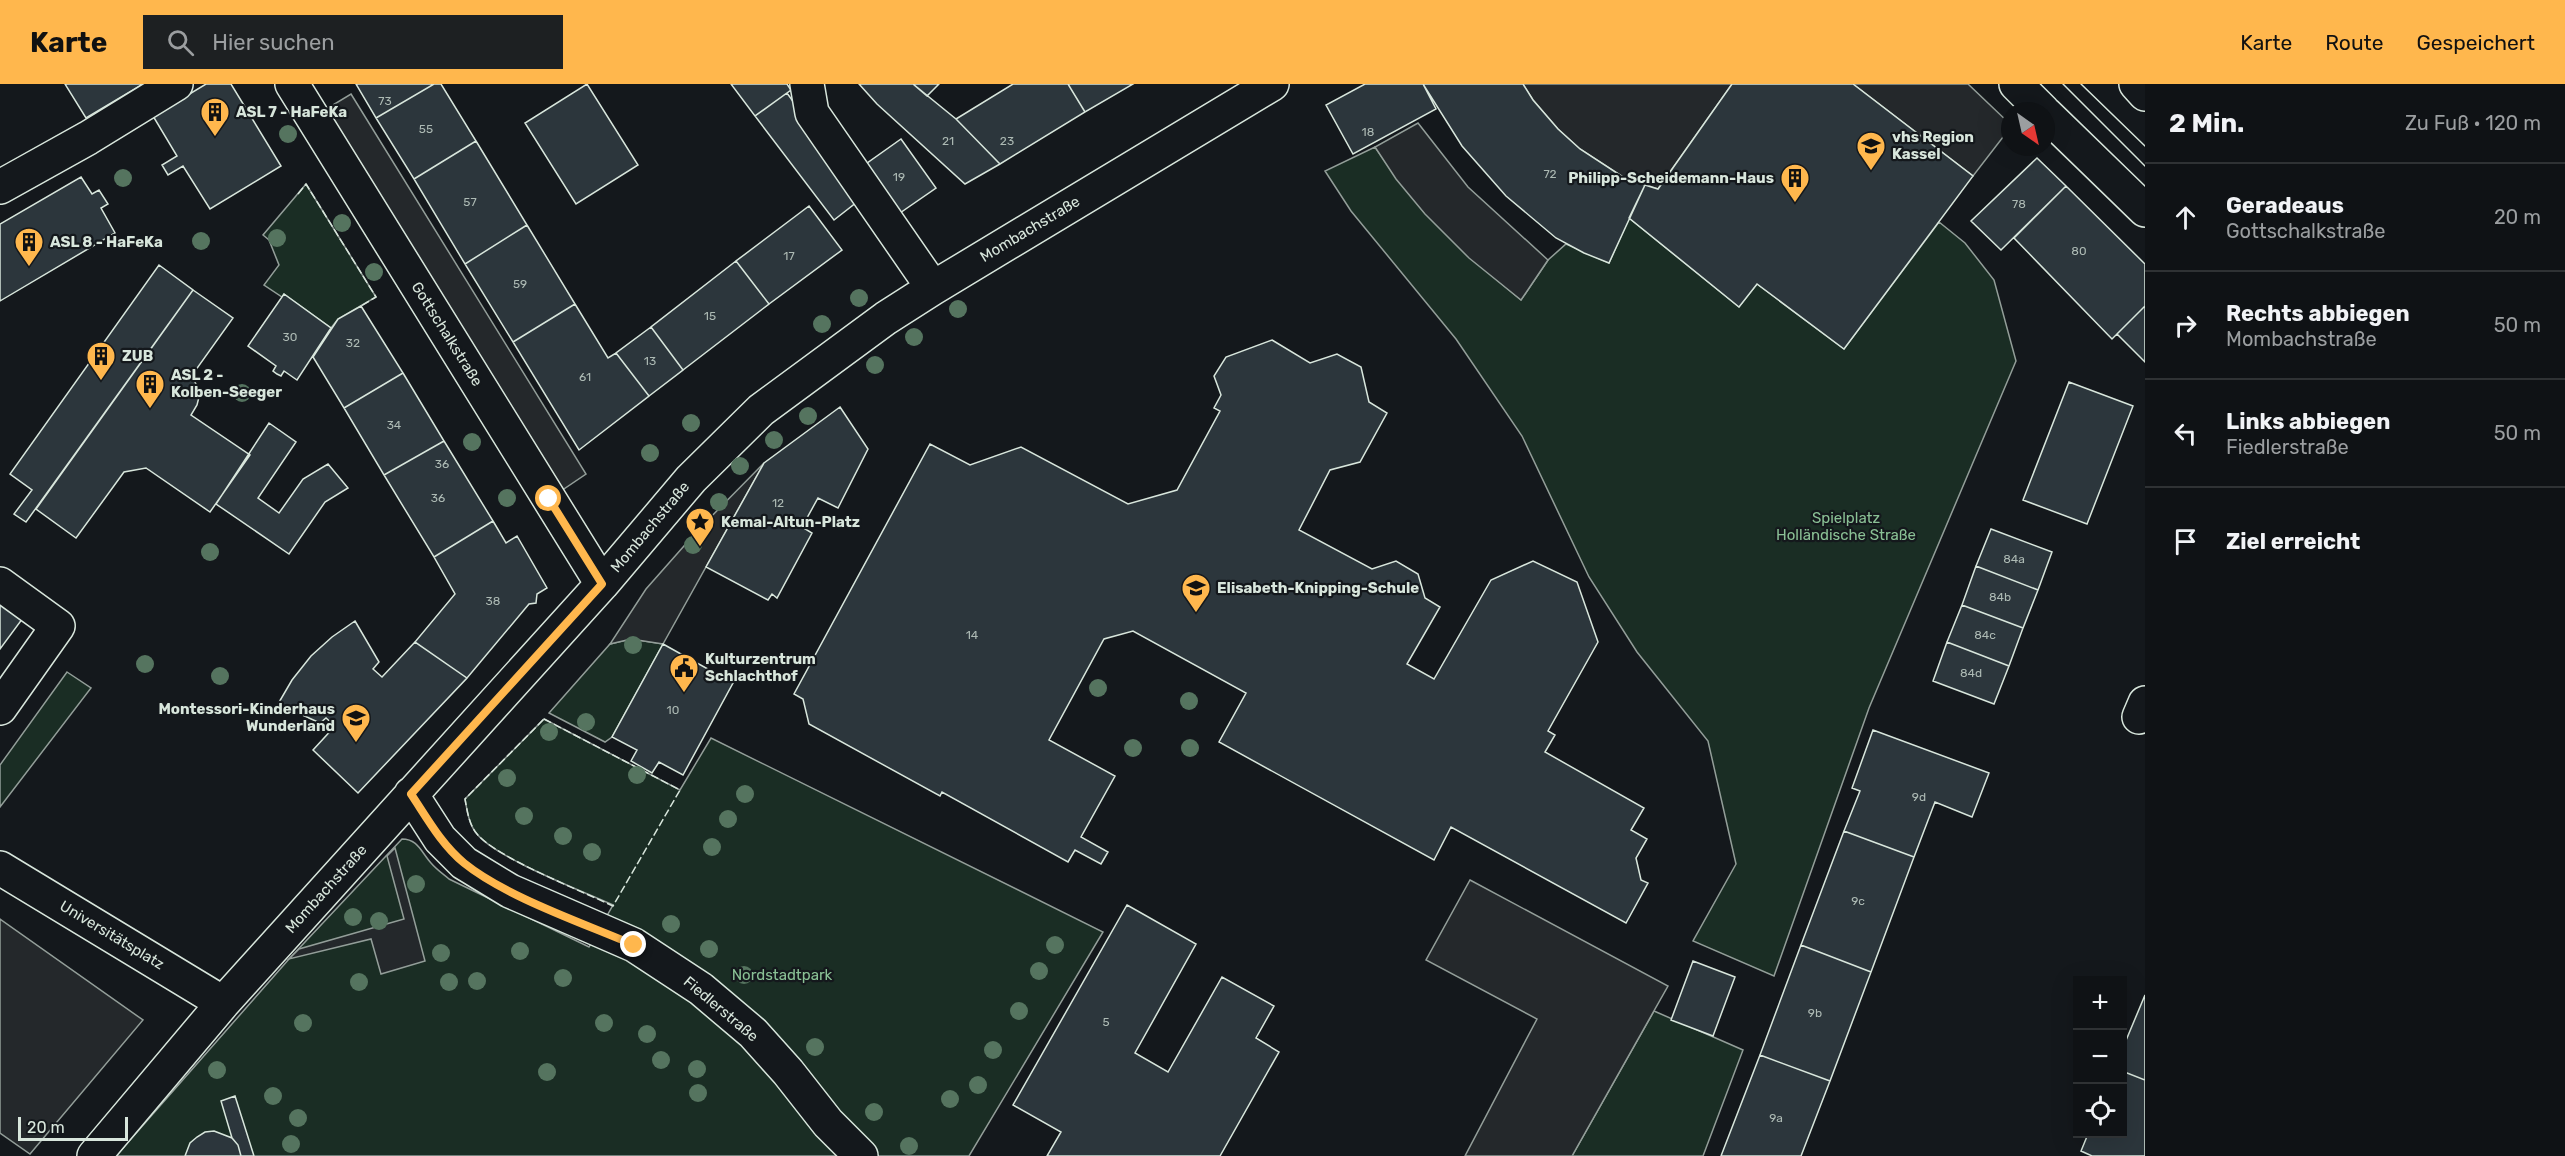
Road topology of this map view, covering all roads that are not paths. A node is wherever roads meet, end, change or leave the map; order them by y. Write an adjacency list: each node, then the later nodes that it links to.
1 (176, 84): 10 (street)
2 (292, 84): 14 (street, Gottschalkstraße)
3 (807, 84): 12 (street)
4 (1272, 84): 12 (street, Mombachstraße)
5 (2016, 84): 8 (street)
6 (2136, 84): 7 (street)
7 (2145, 94)
8 (2038, 102)
9 (2055, 119): 11 (street)
10 (0, 187)
11 (2145, 210)
12 (933, 288): 14 (street, Mombachstraße)
13 (0, 584): 15 (street)
14 (602, 584): 16 (street, Mombachstraße)
15 (0, 708)
16 (411, 794): 18 (street, Mombachstraße); 20 (street, Fiedlerstraße)
17 (0, 868): 18 (street, Universitätsplatz)
18 (223, 1002): 19 (street, Mombachstraße)
19 (94, 1156)
20 (861, 1156)

